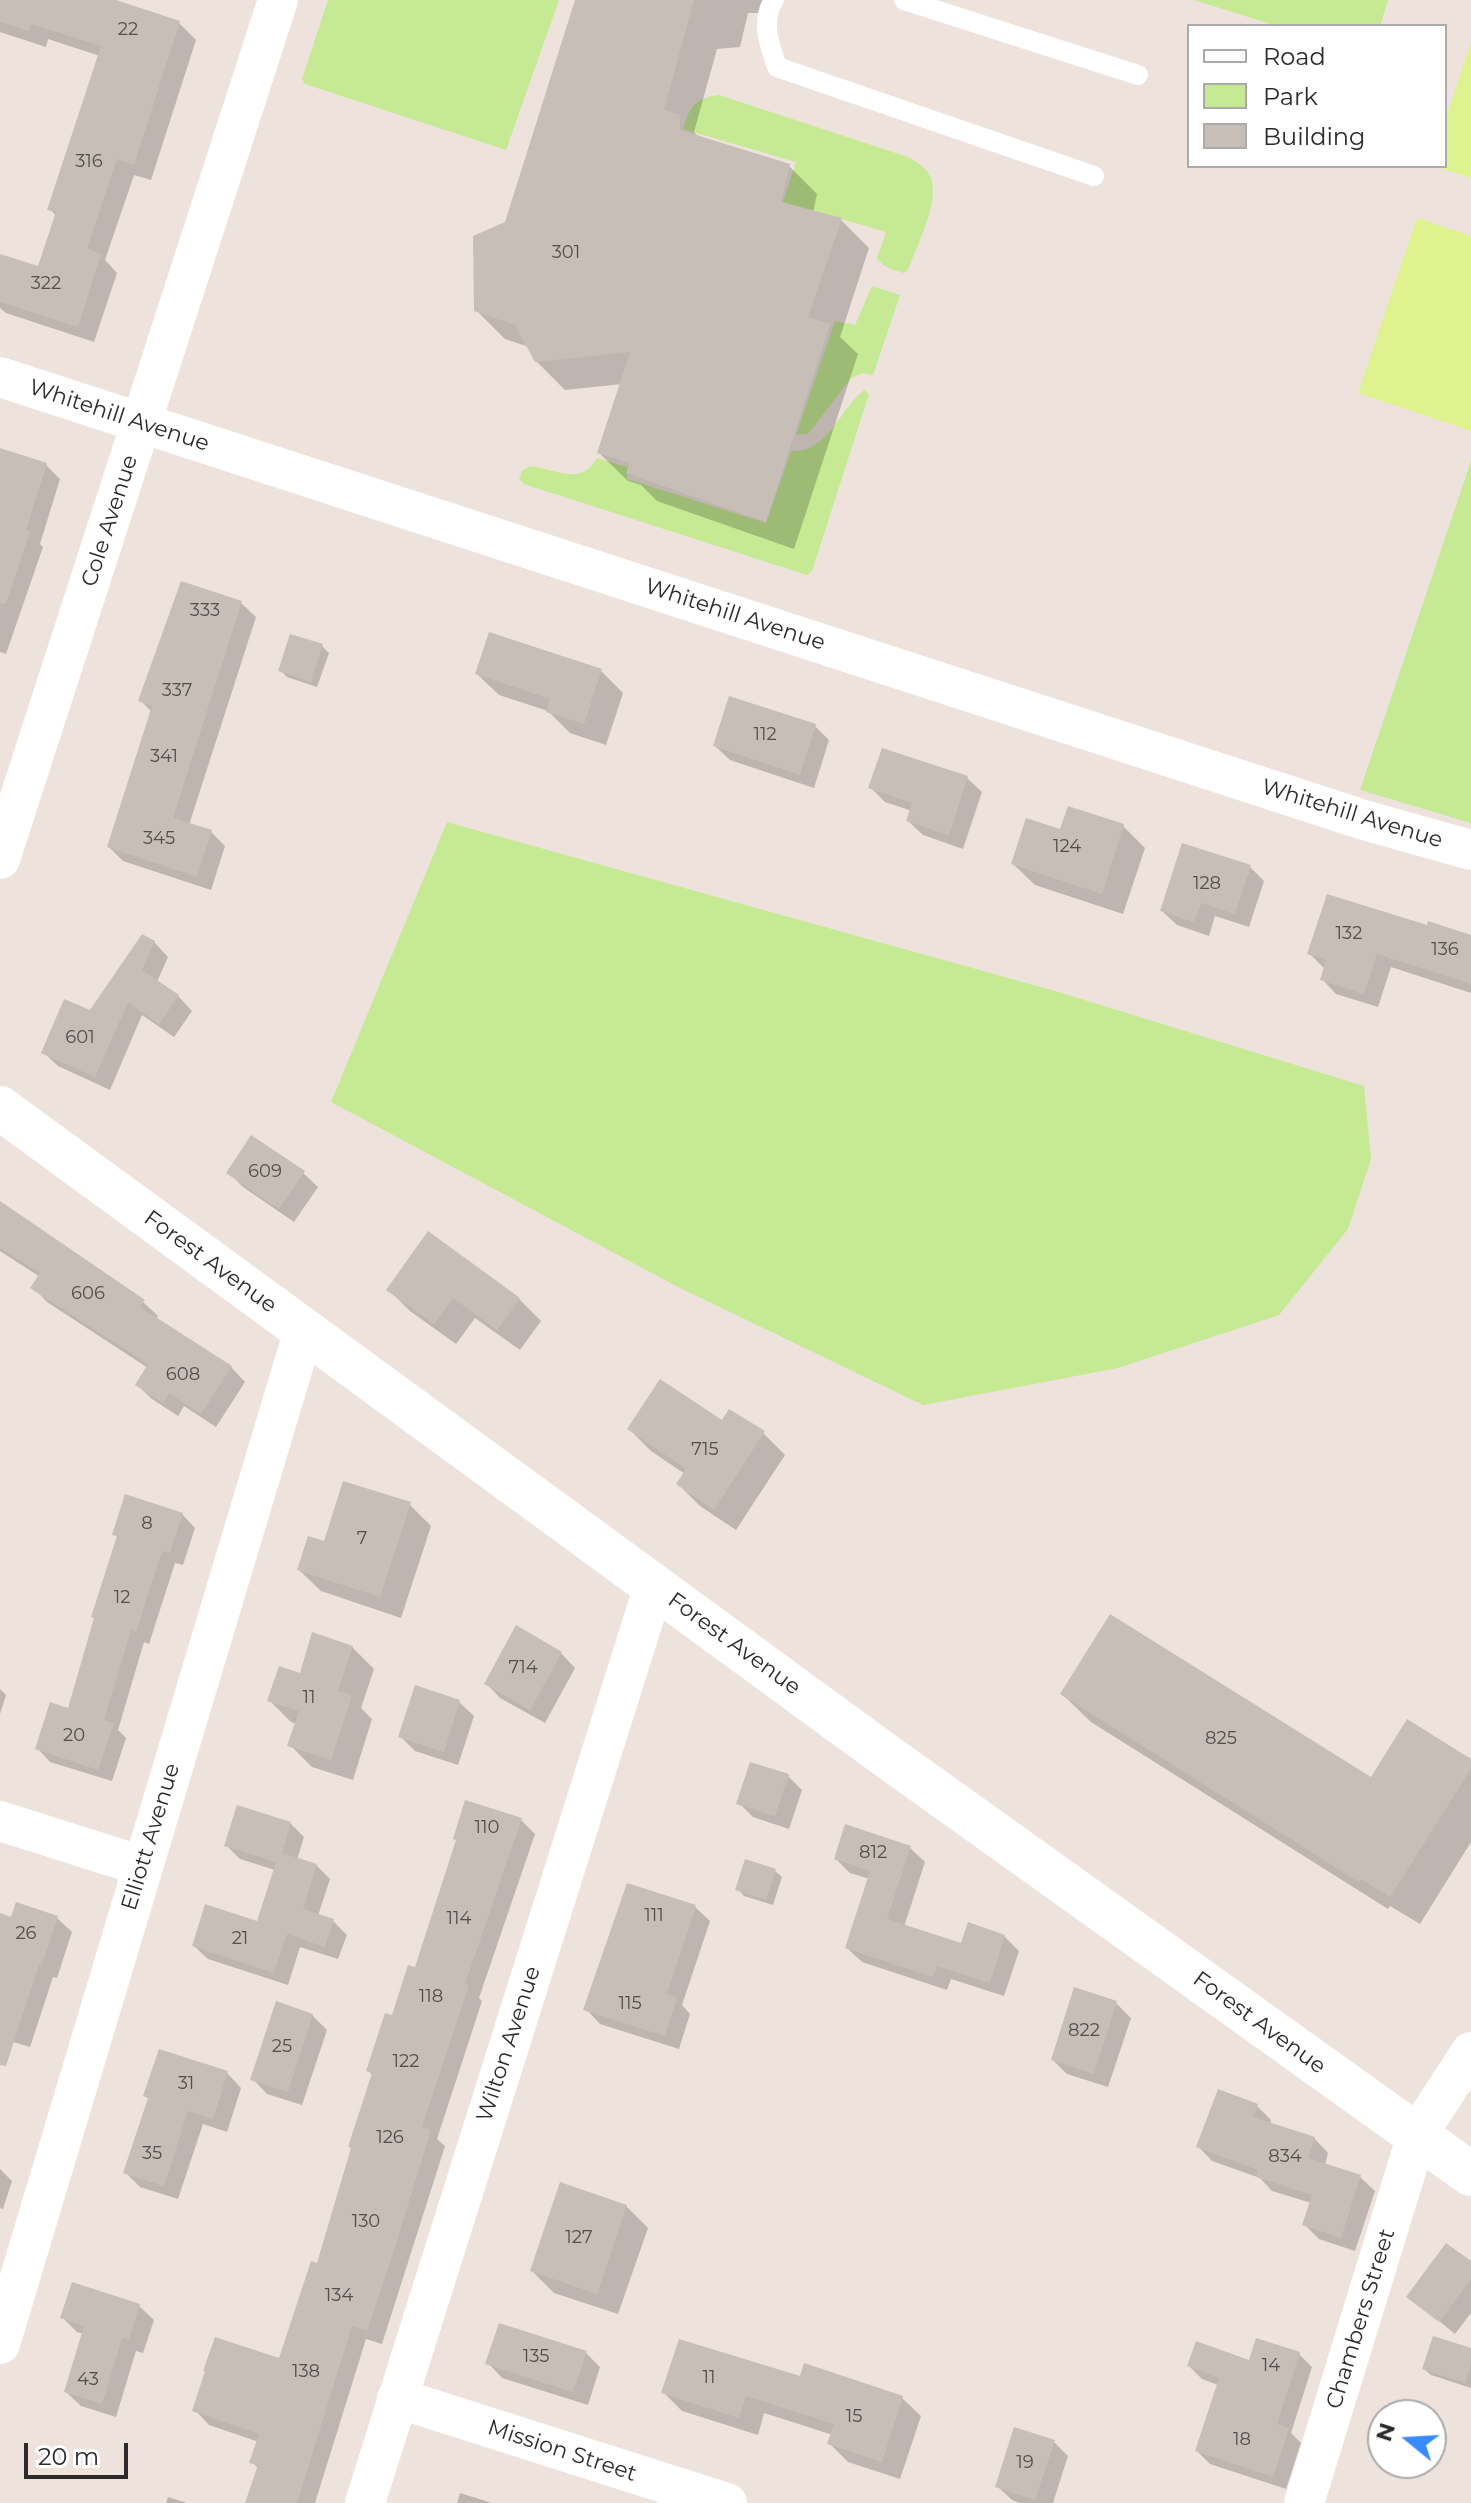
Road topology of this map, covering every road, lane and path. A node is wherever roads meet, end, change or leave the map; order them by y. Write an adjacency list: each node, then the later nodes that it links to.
1 (278, 0): 7 (street, Cole Avenue)
2 (774, 0): 5 (lane)
3 (904, 0): 4 (lane)
4 (1138, 75)
5 (1094, 176)
6 (0, 377): 7 (street, Whitehill Avenue)
7 (142, 423): 8 (street, Whitehill Avenue); 9 (street, Cole Avenue)
8 (1471, 850)
9 (0, 859)
10 (0, 1108): 11 (main road, Forest Avenue)
11 (304, 1330): 12 (main road, Forest Avenue); 14 (street, Elliott Avenue)
12 (654, 1586): 16 (main road, Forest Avenue); 19 (street, Wilton Avenue)
13 (0, 1821): 14 (street)
14 (142, 1866): 18 (street, Elliott Avenue)
15 (1471, 2052): 16 (street, Chambers Street)
16 (1417, 2135): 17 (main road, Forest Avenue); 22 (street, Chambers Street)
17 (1471, 2174)
18 (0, 2344)
19 (397, 2398): 20 (street, Wilton Avenue); 21 (street, Mission Street)
20 (365, 2503)
21 (727, 2503)
22 (1304, 2503)

